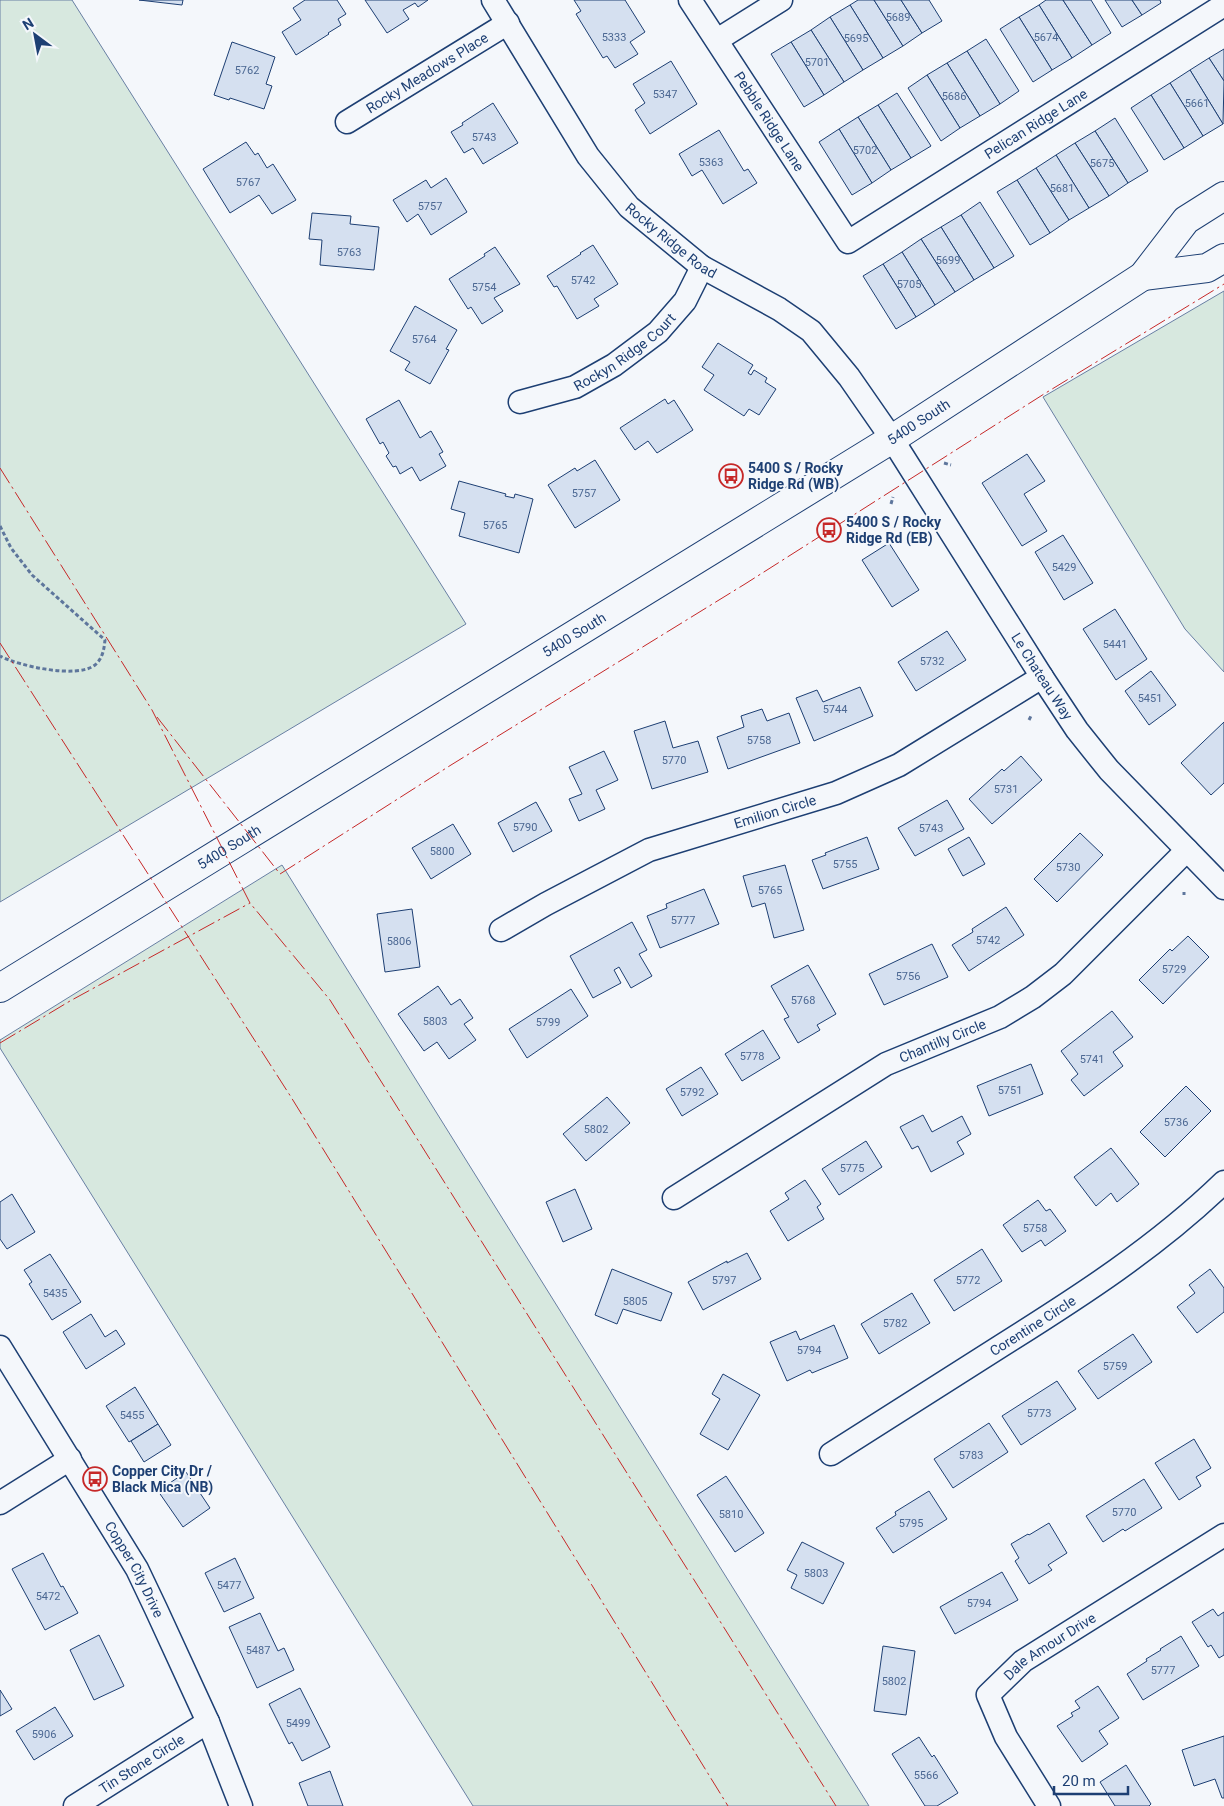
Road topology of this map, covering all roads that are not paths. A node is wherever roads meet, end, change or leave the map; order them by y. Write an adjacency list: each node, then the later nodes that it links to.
1 (493, 0): 5 (street, Rocky Ridge Road)
2 (690, 0): 6 (street, Pebble Ridge Lane)
3 (781, 0): 6 (street)
4 (1224, 5): 9 (street, Pelican Ridge Lane)
5 (508, 23): 7 (street, Rocky Meadows Place); 11 (street, Rocky Ridge Road)
6 (717, 40): 9 (street, Pebble Ridge Lane)
7 (347, 122)
8 (1224, 196): 12 (main road, 5400 South)
9 (848, 242)
10 (1224, 258): 12 (main road, 5400 South)
11 (702, 267): 13 (street, Rockyn Ridge Court); 14 (street, Rocky Ridge Road)
12 (1143, 276): 14 (main road, 5400 South)
13 (520, 402)
14 (892, 440): 15 (street, Le Chateau Way); 19 (main road, 5400 South)
15 (1042, 678): 16 (street, Le Chateau Way); 18 (street, Emilion Circle)
16 (1187, 850): 17 (street, Le Chateau Way); 21 (street, Chantilly Circle)
17 (1224, 888)
18 (501, 930)
19 (0, 988)
20 (1224, 1182): 23 (street, Corentine Circle)
21 (674, 1198)
22 (0, 1347): 24 (street, Copper City Drive)
23 (830, 1454)
24 (70, 1460): 25 (street); 27 (street, Copper City Drive)
25 (0, 1503)
26 (1224, 1536): 30 (street, Dale Amour Drive)
27 (208, 1722): 28 (street, Tin Stone Circle); 29 (street, Copper City Drive)
28 (75, 1806)
29 (241, 1806)
30 (1050, 1806)

